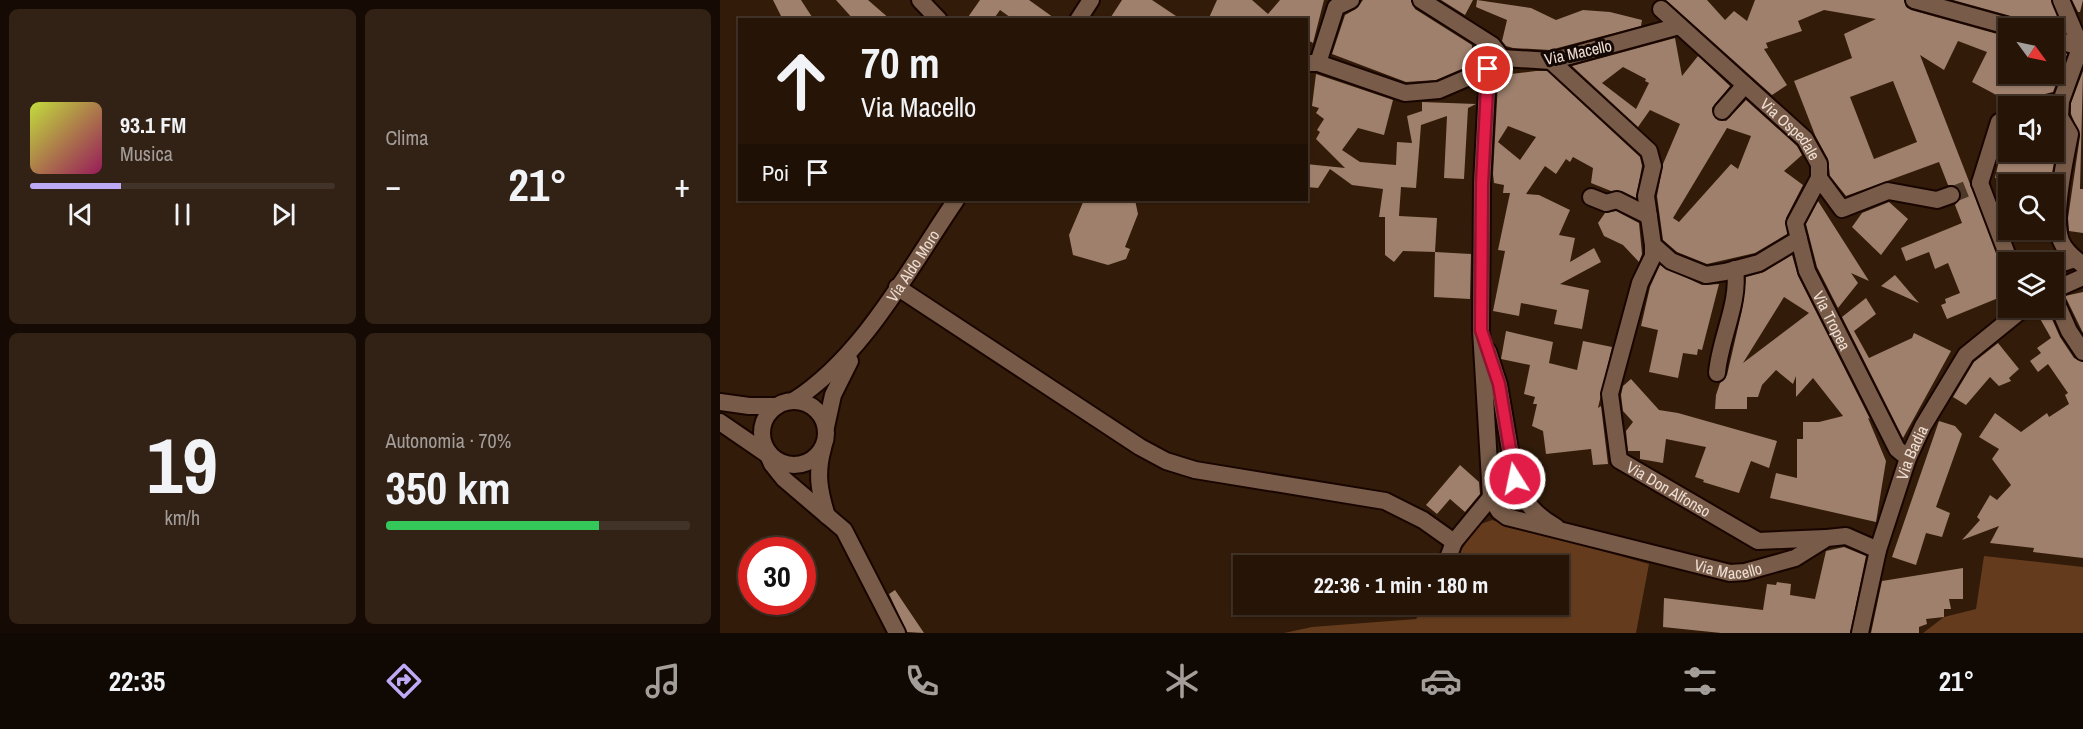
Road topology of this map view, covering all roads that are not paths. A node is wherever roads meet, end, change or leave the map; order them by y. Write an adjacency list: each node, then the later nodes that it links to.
1 (920, 0): 9 (street)
2 (1091, 0): 10 (street)
3 (1351, 0): 18 (street)
4 (1421, 0): 16 (street)
5 (1914, 0): 7 (street)
6 (2061, 0): 15 (street)
7 (1940, 3): 11 (street)
8 (1664, 5): 12 (street, Via Ospedale); 13 (street)
9 (937, 18)
10 (1079, 18)
11 (1998, 22)
12 (1679, 26): 13 (street, Via Macello); 20 (street, Via Ospedale)
13 (1647, 36): 17 (street, Via Macello)
14 (2064, 41): 15 (street)
15 (2082, 45): 21 (street)
16 (1502, 58): 17 (street, Via Macello); 19 (street)
17 (1551, 61): 29 (street, Via Don Alfonso)
18 (1312, 63): 19 (street)
19 (1488, 69): 41 (street)
20 (1745, 84): 22 (street); 25 (street, Via Ospedale)
21 (2063, 96)
22 (1722, 111)
23 (2064, 124): 33 (street)
24 (1998, 125): 32 (street)
25 (1820, 178): 26 (street, Via Ospedale); 30 (street, Via Tropea)
26 (1952, 195)
27 (1591, 197): 29 (street)
28 (955, 201): 38 (street, Via Aldo Moro)
29 (1649, 216): 31 (street, Via Don Alfonso)
30 (1799, 239): 35 (street); 54 (street, Via Tropea)
31 (1653, 245): 35 (street); 59 (street, Via Don Alfonso)
32 (2006, 252)
33 (2079, 262): 34 (street)
34 (2064, 264)
35 (1735, 269): 44 (street)
36 (2083, 277): 37 (street)
37 (2064, 286)
38 (897, 287): 42 (street, Via Aldo Moro); 60 (street)
39 (2012, 318): 54 (street, Via Badia)
40 (2063, 318): 43 (street)
41 (1481, 330): 48 (street); 49 (street)
42 (866, 331): 45 (street); 51 (street)
43 (2083, 352)
44 (1717, 373)
45 (793, 400): 47 (street); 51 (street)
46 (720, 402): 47 (street)
47 (777, 405): 53 (street)
48 (1504, 417): 49 (street); 55 (street)
49 (1486, 419): 56 (street)
50 (720, 422): 53 (street)
51 (825, 427): 52 (street)
52 (824, 445): 53 (street); 57 (street)
53 (770, 455): 57 (street)
54 (1908, 458): 61 (street, Via Badia)
55 (1519, 491): 56 (street); 58 (street)
56 (1495, 504): 58 (street); 60 (street)
57 (827, 517): 63 (street)
58 (1571, 535): 59 (street, Via Macello)
59 (1827, 538): 61 (street)
60 (1454, 542): 62 (street)
61 (1878, 550): 64 (street, Via Badia)
62 (1449, 555)
63 (897, 633)
64 (1860, 633)

